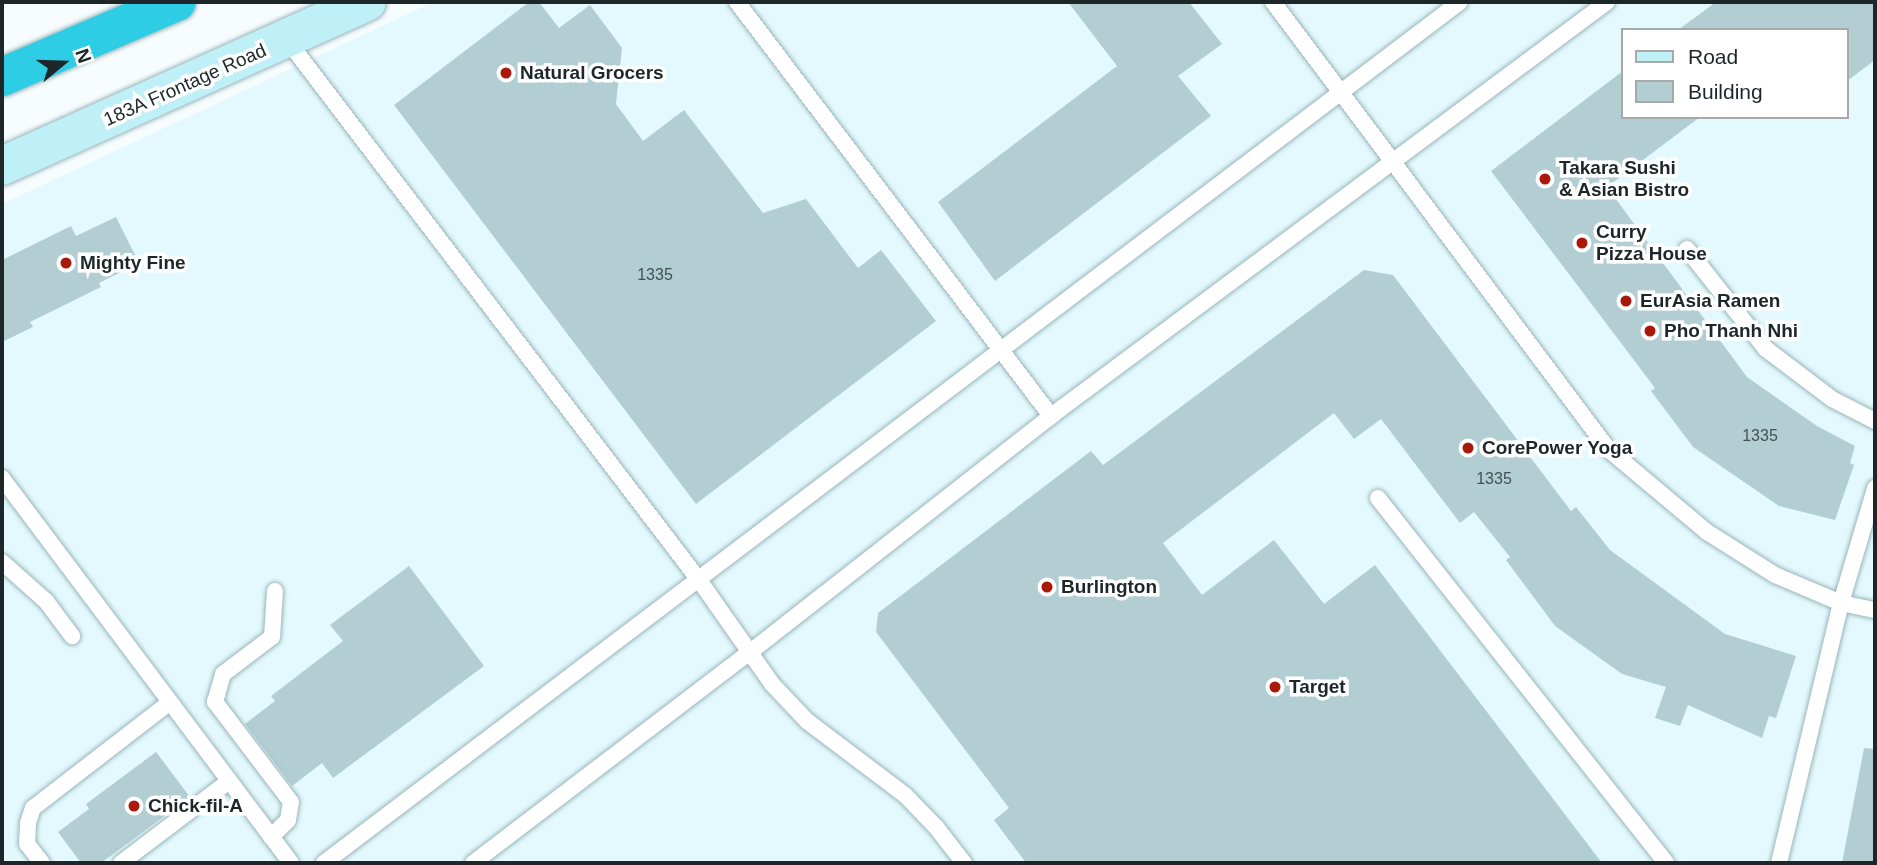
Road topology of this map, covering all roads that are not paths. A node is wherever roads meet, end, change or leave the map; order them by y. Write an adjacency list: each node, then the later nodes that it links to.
1 (177, 2): 8 (highway)
2 (367, 2): 7 (main road, 183A Frontage Road)
3 (737, 2): 13 (lane)
4 (1273, 2): 9 (lane)
5 (1460, 2): 9 (lane)
6 (1607, 2): 10 (lane)
7 (287, 40): 11 (main road, 183A Frontage Road); 20 (lane)
8 (2, 77)
9 (1340, 90): 10 (lane); 13 (lane)
10 (1395, 161): 14 (lane); 22 (lane)
11 (2, 166)
12 (1687, 249): 15 (lane)
13 (1002, 350): 14 (lane); 20 (lane)
14 (1051, 416): 25 (lane)
15 (1875, 421)
16 (2, 478): 26 (lane)
17 (1875, 488): 22 (lane)
18 (1378, 498): 35 (lane)
19 (2, 562): 24 (lane)
20 (699, 580): 25 (lane); 32 (lane)
21 (275, 591): 28 (lane)
22 (1841, 603): 23 (lane); 36 (lane)
23 (1875, 610)
24 (72, 636)
25 (749, 653): 33 (lane); 34 (lane)
26 (170, 702): 27 (lane); 29 (lane)
27 (229, 781): 28 (lane); 30 (lane)
28 (271, 837): 31 (lane)
29 (42, 863)
30 (121, 863)
31 (291, 863)
32 (324, 863)
33 (472, 863)
34 (964, 863)
35 (1666, 863)
36 (1779, 863)

